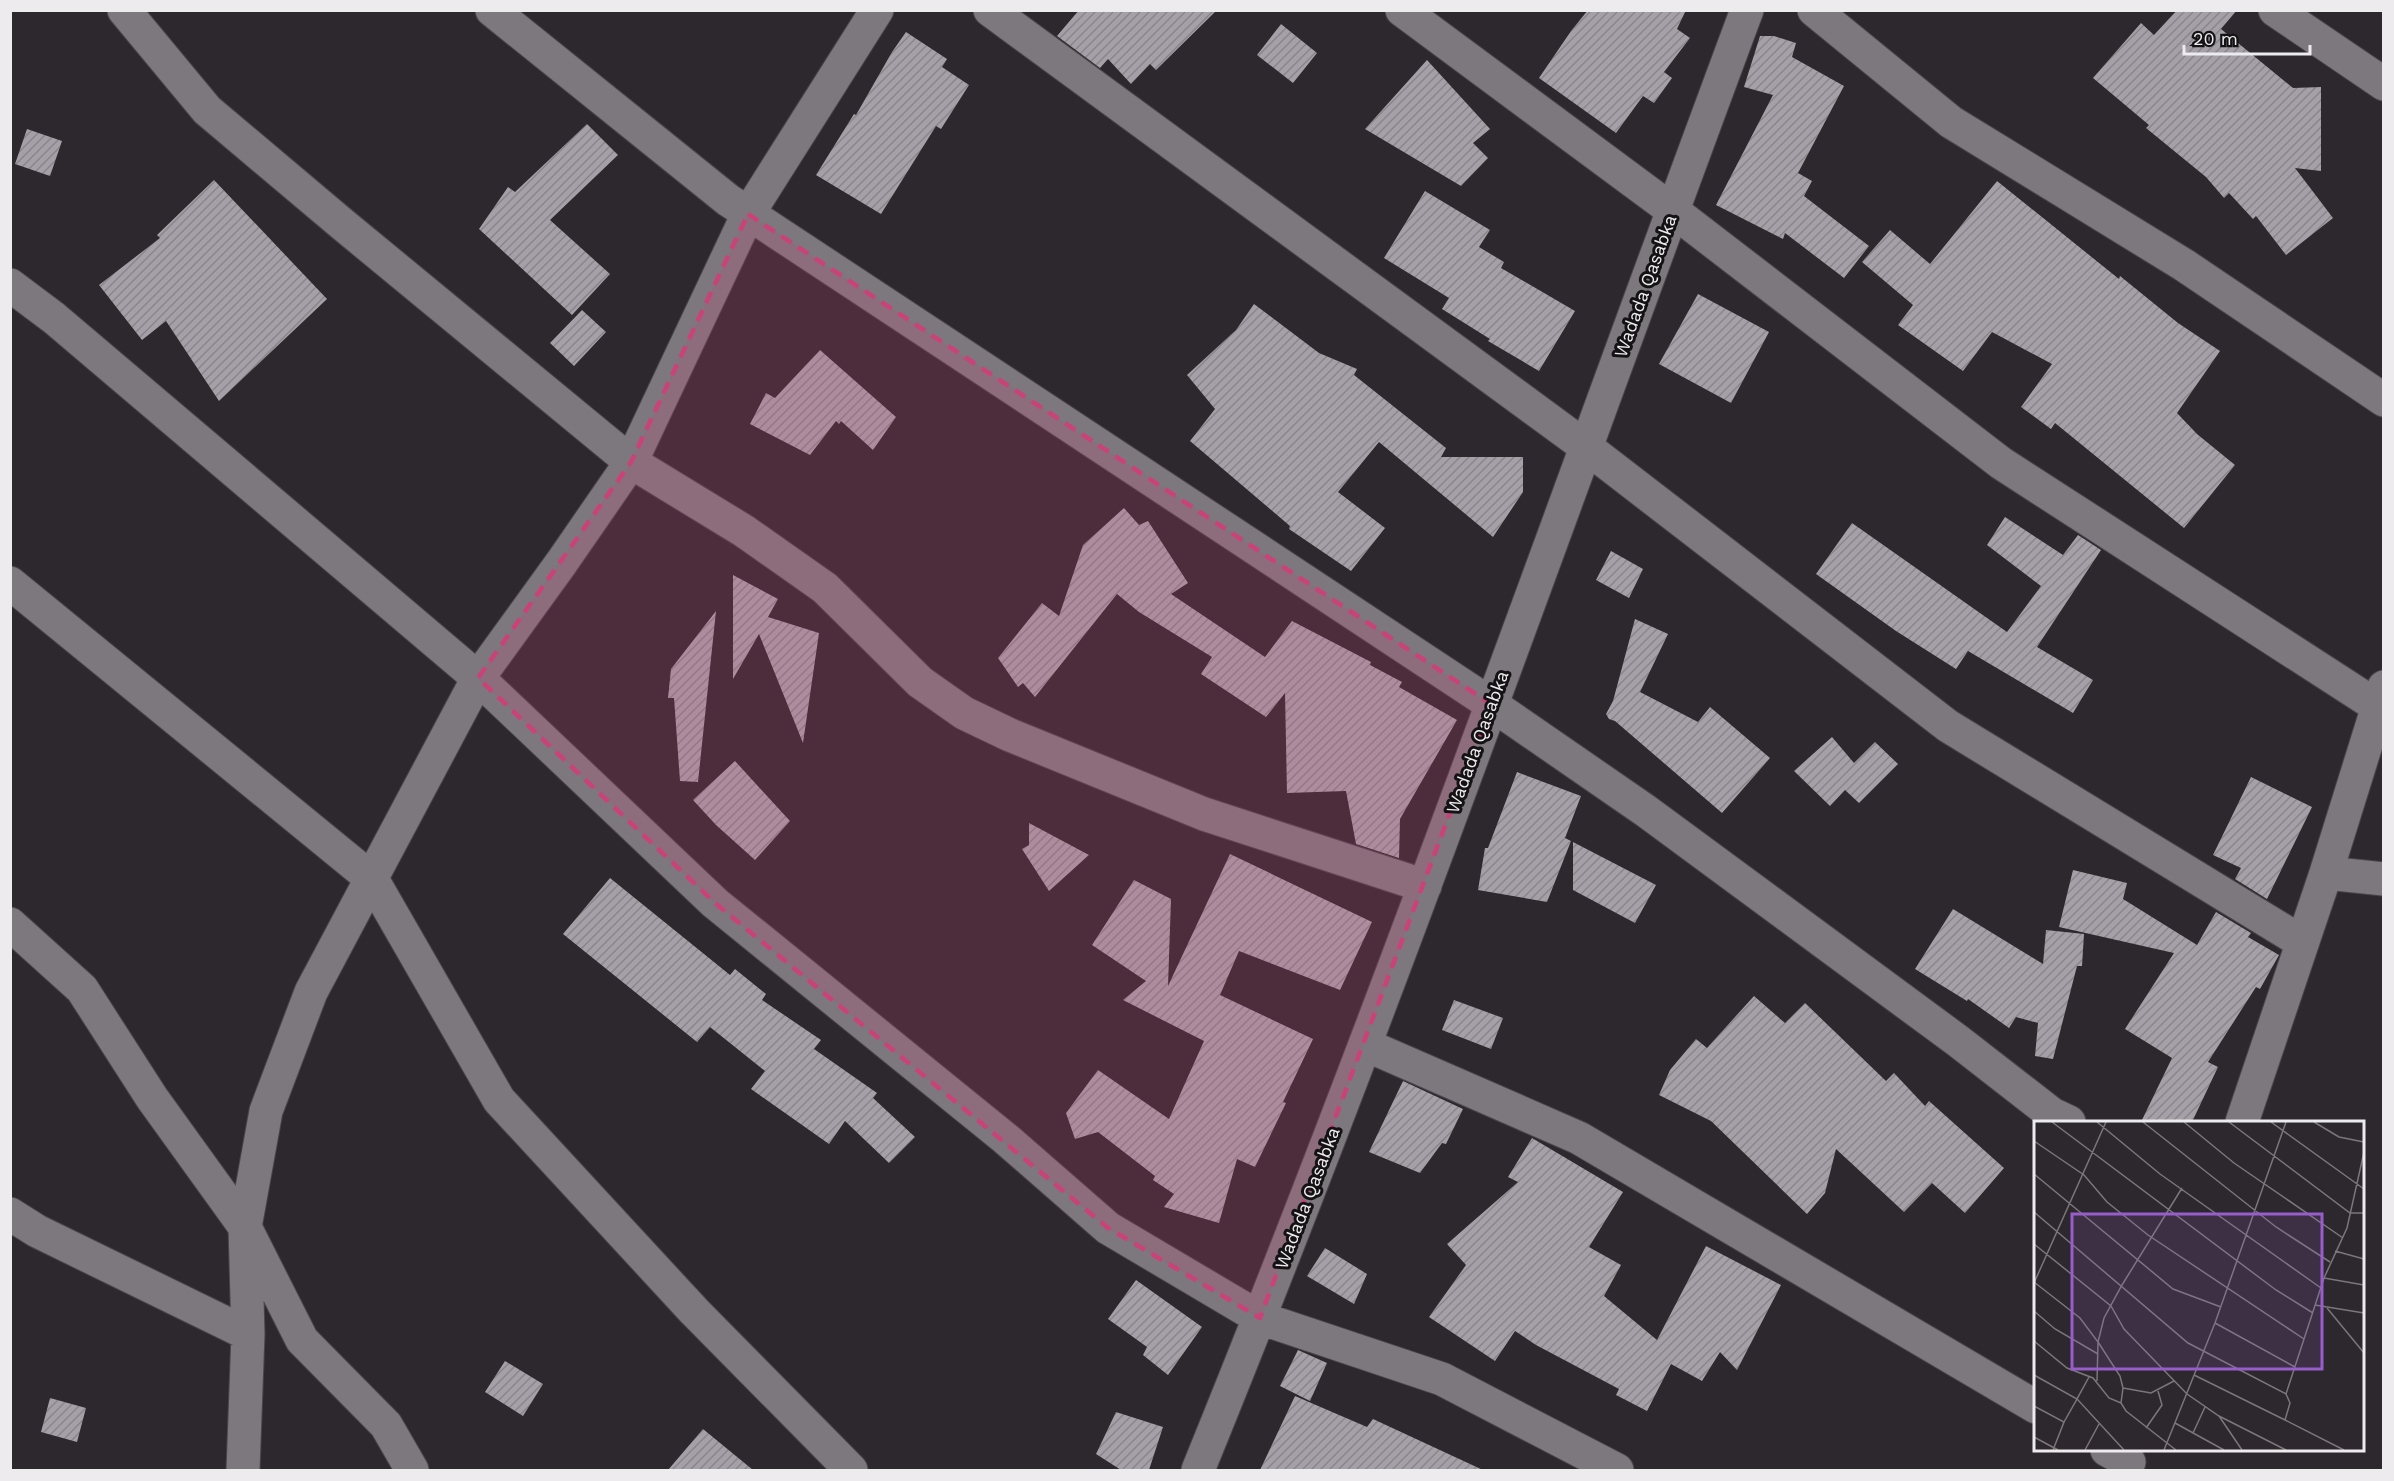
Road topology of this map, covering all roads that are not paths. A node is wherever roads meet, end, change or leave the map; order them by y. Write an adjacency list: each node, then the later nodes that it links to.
1 (124, 10): 15 (street)
2 (492, 10): 11 (street)
3 (878, 10): 11 (street)
4 (990, 10): 14 (street)
5 (1402, 10): 10 (street)
6 (1747, 10): 10 (street, Wadada Qasabka)
7 (1814, 10): 13 (street)
8 (2275, 10): 9 (street)
9 (2384, 84)
10 (1672, 210): 14 (street, Wadada Qasabka); 18 (street)
11 (748, 214): 15 (street); 19 (street)
12 (10, 285): 17 (street)
13 (2384, 400)
14 (1586, 447): 19 (street, Wadada Qasabka); 25 (street)
15 (632, 462): 17 (street); 23 (street)
16 (10, 584): 21 (street)
17 (478, 678): 21 (street); 31 (street)
18 (2380, 696): 20 (street)
19 (1491, 704): 23 (street, Wadada Qasabka); 27 (street)
20 (2326, 873): 22 (street); 25 (street)
21 (372, 879): 30 (street); 36 (street)
22 (2384, 879)
23 (1425, 886): 26 (street, Wadada Qasabka)
24 (10, 924): 30 (street)
25 (2302, 942): 28 (street)
26 (1366, 1045): 31 (street, Wadada Qasabka); 33 (street)
27 (2067, 1121)
28 (2242, 1121)
29 (10, 1214): 32 (street)
30 (245, 1227): 32 (street); 35 (street)
31 (1260, 1318): 37 (street, Wadada Qasabka); 38 (street)
32 (248, 1334): 34 (street)
33 (2034, 1406)
34 (243, 1470)
35 (412, 1470)
36 (851, 1470)
37 (1198, 1470)
38 (1617, 1470)

